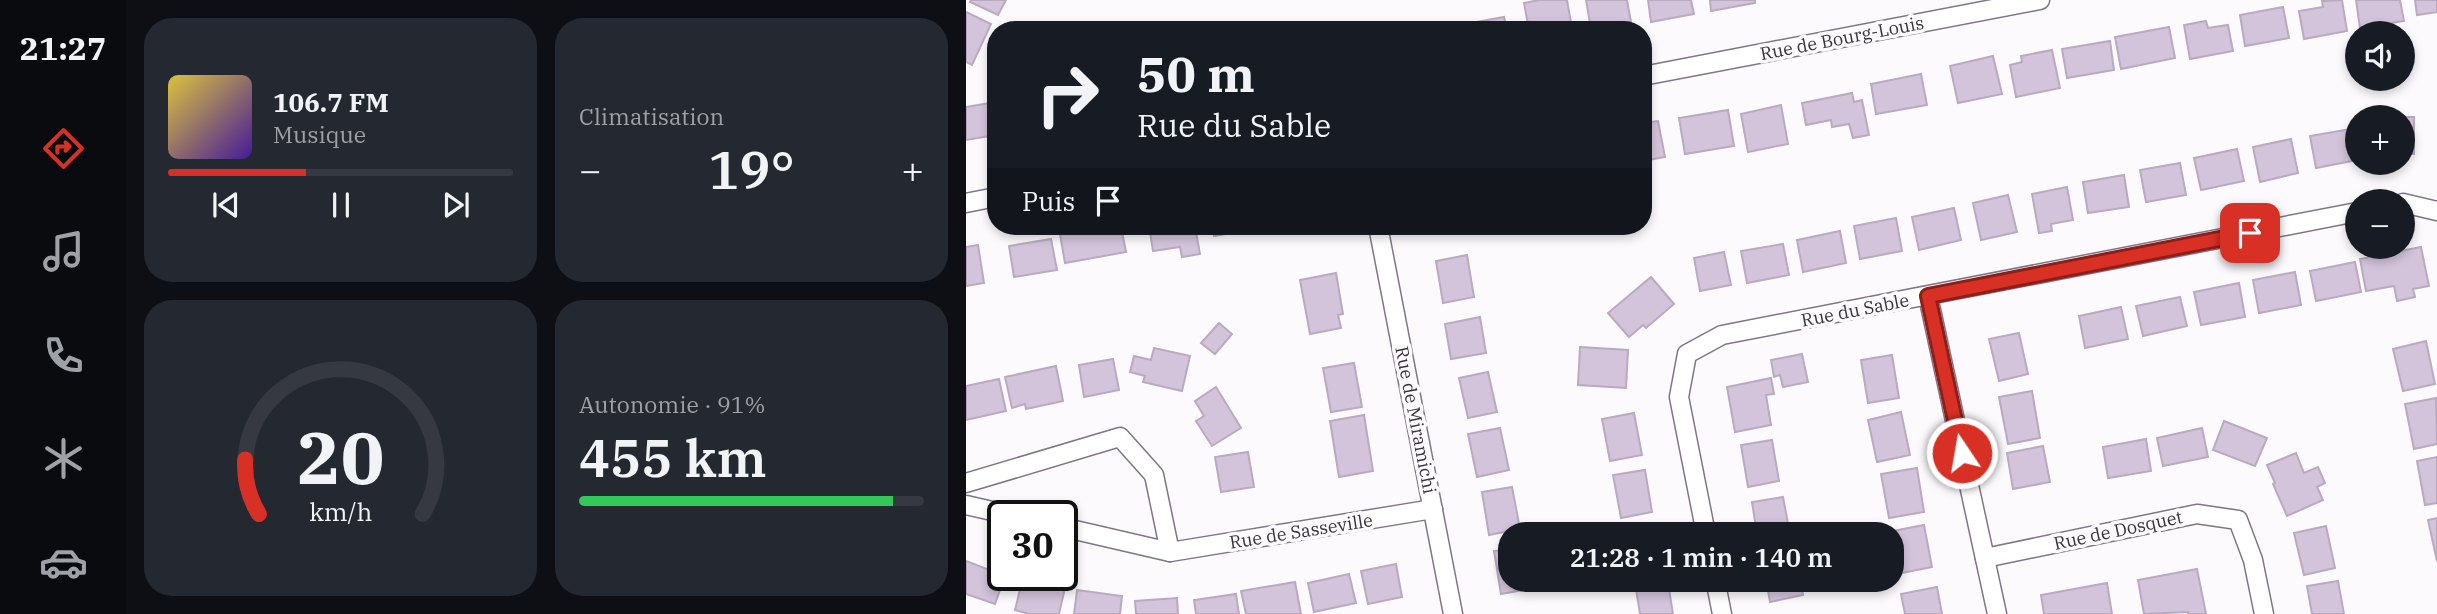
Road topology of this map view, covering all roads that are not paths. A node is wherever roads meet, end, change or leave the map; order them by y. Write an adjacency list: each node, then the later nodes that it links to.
1 (2040, 0): 2 (street, Rue de Bourg-Louis)
2 (1652, 74)
3 (987, 199): 4 (street)
4 (966, 203)
5 (2415, 206): 6 (street)
6 (2437, 211)
7 (2345, 214): 9 (street, Rue du Sable)
8 (1380, 235): 12 (street, Rue de Miramichi)
9 (1928, 296): 14 (street, Rue du Sable); 17 (street)
10 (966, 483): 16 (street)
11 (966, 505): 13 (street)
12 (1433, 509): 16 (street, Rue de Sasseville); 19 (street, Rue de Miramichi)
13 (987, 510)
14 (1704, 522)
15 (1078, 531): 16 (street, Rue de Sasseville)
16 (1170, 552)
17 (1985, 558): 21 (street); 22 (street, Rue de Dosquet)
18 (1718, 592): 20 (street)
19 (1453, 614)
20 (1722, 614)
21 (1997, 614)
22 (2264, 614)

